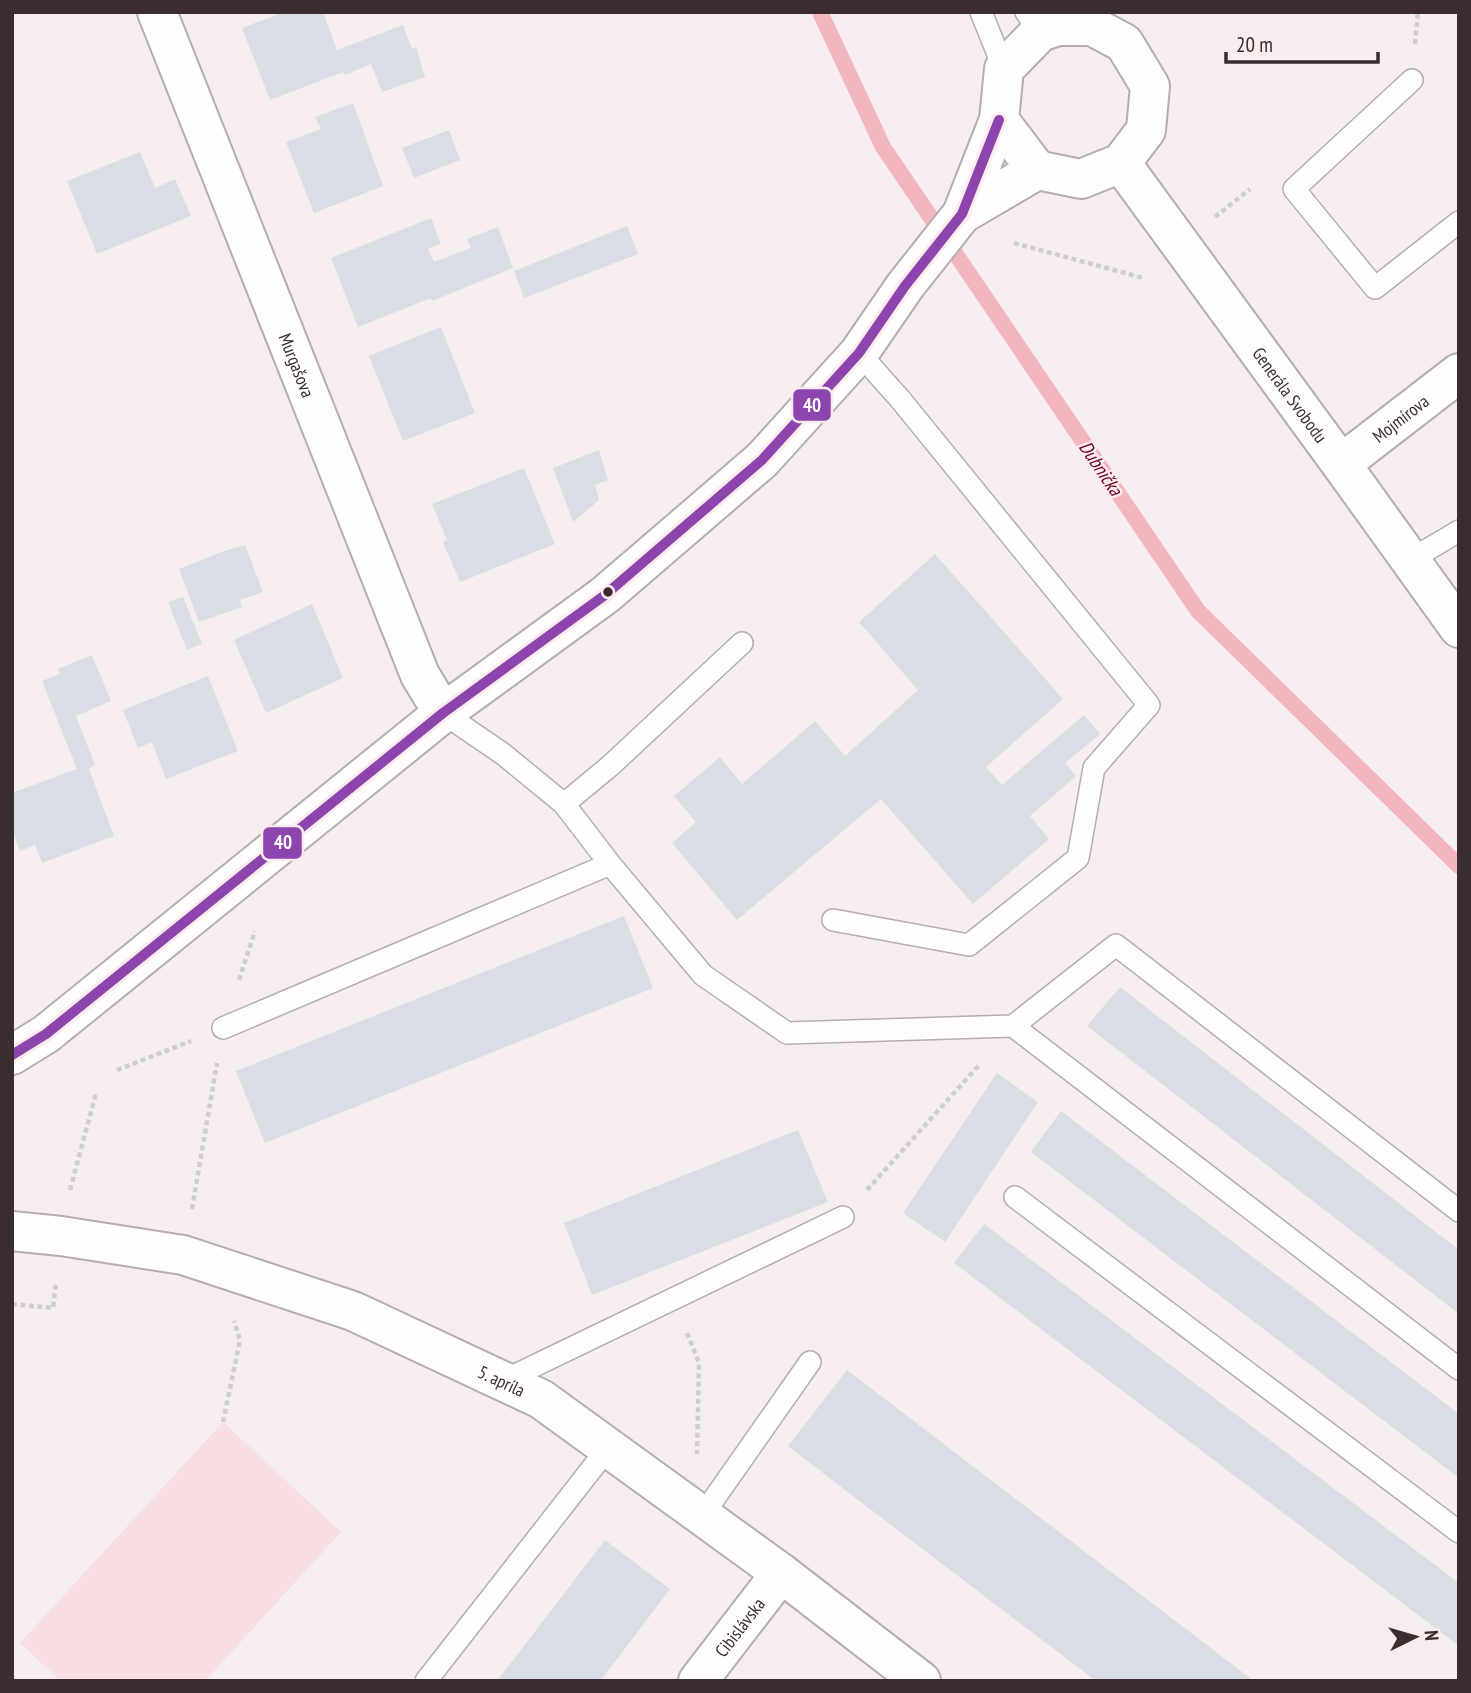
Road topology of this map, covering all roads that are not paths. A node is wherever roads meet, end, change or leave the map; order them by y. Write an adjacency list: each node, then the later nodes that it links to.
1 (157, 12): 19 (street, Murgašova)
2 (981, 12): 5 (lane)
3 (1046, 21): 4 (street); 5 (street)
4 (1125, 27): 8 (street)
5 (1003, 69): 7 (street)
6 (1412, 80): 11 (lane)
7 (999, 120): 9 (street); 10 (street)
8 (1121, 163): 9 (street); 14 (street, Generála Svobodu)
9 (1037, 170): 10 (street)
10 (962, 214): 12 (street)
11 (1459, 222)
12 (859, 353): 19 (street); 22 (lane)
13 (1459, 373): 14 (street, Mojmírova)
14 (1341, 464): 16 (street, Generála Svobodu)
15 (1459, 531): 16 (lane)
16 (1410, 559): 17 (street, Generála Svobodu)
17 (1459, 628)
18 (742, 643): 20 (lane)
19 (443, 713): 20 (lane); 25 (street)
20 (564, 804): 21 (lane)
21 (610, 864): 23 (lane); 24 (lane)
22 (833, 920)
23 (1013, 1026): 27 (lane); 31 (lane)
24 (223, 1028)
25 (12, 1055)
26 (1015, 1197): 35 (lane)
27 (1459, 1211)
28 (843, 1217): 32 (lane)
29 (12, 1231): 32 (street, 5. apríla)
30 (810, 1362): 34 (lane)
31 (1459, 1369)
32 (503, 1381): 33 (street, 5. apríla)
33 (608, 1448): 34 (street, 5. apríla); 37 (lane)
34 (702, 1516): 36 (street, 5. apríla)
35 (1459, 1532)
36 (781, 1573): 38 (street, Cibislávska); 39 (street, 5. apríla)
37 (426, 1681)
38 (698, 1681)
39 (921, 1681)

